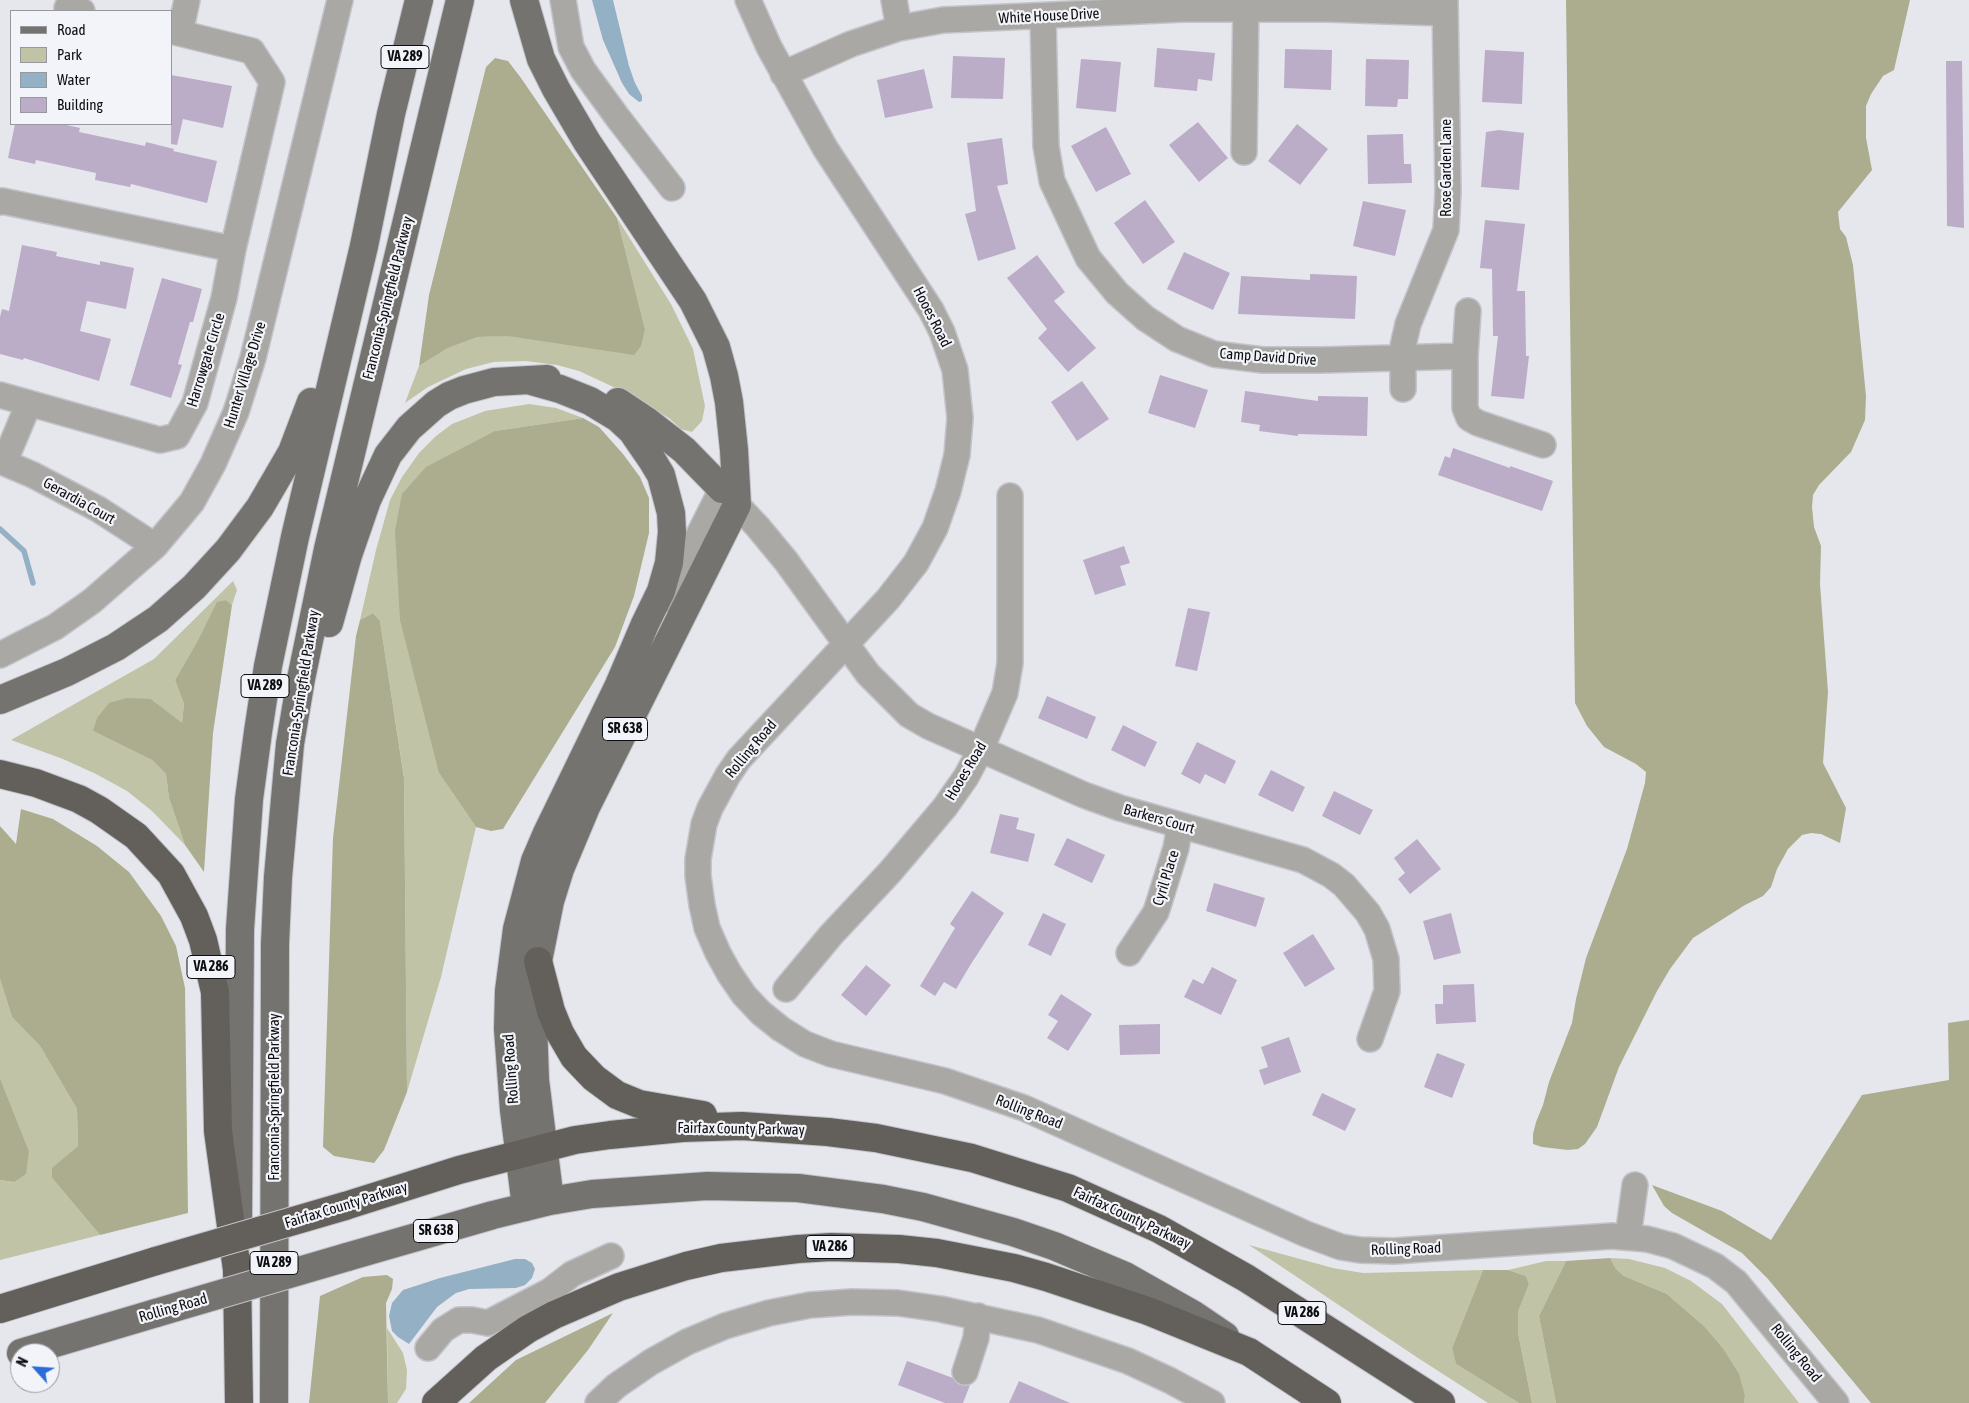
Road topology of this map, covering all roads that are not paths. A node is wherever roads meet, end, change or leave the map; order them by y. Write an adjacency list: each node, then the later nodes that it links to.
1 (71, 0): 13 (street)
2 (187, 0): 16 (street)
3 (340, 0): 36 (street, Hunter Village Drive)
4 (419, 0): 20 (main road, VA 289)
5 (460, 0): 44 (main road, Franconia-Springfield Parkway / VA 289)
6 (524, 0): 18 (main road)
7 (563, 0): 17 (street)
8 (748, 0): 19 (street, Hooes Road)
9 (894, 0): 15 (street)
10 (911, 0): 15 (street)
11 (1246, 5): 12 (street, White House Drive); 14 (street, White House Drive); 21 (street)
12 (1444, 6): 27 (street, Rose Garden Lane)
13 (77, 10)
14 (1043, 17): 15 (street, White House Drive); 27 (street, Camp David Drive)
15 (909, 27): 19 (street, White House Drive)
16 (176, 32): 24 (street, Harrowgate Circle)
17 (571, 47): 18 (street); 22 (street)
18 (541, 59): 35 (main road)
19 (783, 74): 37 (street, Hooes Road)
20 (391, 114): 40 (main road); 55 (main road, VA 289)
21 (1244, 152)
22 (672, 188)
23 (0, 202): 24 (street)
24 (233, 249): 31 (street, Harrowgate Circle)
25 (1468, 311): 26 (street)
26 (1464, 356): 27 (street, Camp David Drive); 32 (street)
27 (1403, 358): 29 (street, Rose Garden Lane)
28 (528, 380): 35 (main road); 39 (main road); 44 (main road)
29 (1404, 389)
30 (0, 395): 31 (street, Harrowgate Circle)
31 (29, 403): 33 (street)
32 (1543, 445)
33 (2, 462): 36 (street, Gerardia Court)
34 (1010, 496): 41 (street, Hooes Road)
35 (729, 497): 37 (street); 39 (street, Rolling Road / SR 638); 46 (main road, Rolling Road / SR 638)
36 (155, 546): 38 (street, Hunter Village Drive)
37 (846, 644): 41 (street, Barkers Court); 53 (street, Rolling Road)
38 (0, 655)
39 (619, 685): 50 (main road, Rolling Road / SR 638)
40 (0, 700)
41 (981, 749): 43 (street, Barkers Court); 47 (street, Hooes Road)
42 (0, 774): 55 (highway, VA 286)
43 (1180, 825): 45 (street, Cyril Place); 48 (street, Barkers Court)
44 (274, 944): 65 (main road, Franconia-Springfield Parkway / VA 289)
45 (1129, 953)
46 (538, 961): 49 (highway); 50 (main road, Rolling Road / SR 638)
47 (786, 989)
48 (1370, 1039)
49 (778, 1127): 50 (highway, Fairfax County Parkway / VA 286); 70 (highway, Fairfax County Parkway / VA 286)
50 (531, 1151): 52 (main road, Rolling Road / SR 638); 56 (highway, Fairfax County Parkway / VA 286, bridge)
51 (1635, 1185): 53 (street)
52 (538, 1204): 59 (main road, Rolling Road / SR 638, bridge); 62 (main road, Rolling Road)
53 (1628, 1237): 71 (street, Rolling Road)
54 (611, 1256): 58 (street)
55 (238, 1270): 64 (highway, VA 286)
56 (0, 1309)
57 (978, 1316): 63 (street); 67 (street); 68 (street)
58 (488, 1323): 60 (street); 61 (street)
59 (55, 1343)
60 (502, 1346): 62 (highway, VA 286); 66 (highway, VA 286)
61 (428, 1348)
62 (1249, 1352): 69 (highway, VA 286)
63 (965, 1372)
64 (238, 1403)
65 (274, 1403)
66 (436, 1403)
67 (598, 1403)
68 (1212, 1403)
69 (1327, 1403)
70 (1441, 1403)
71 (1836, 1403)

